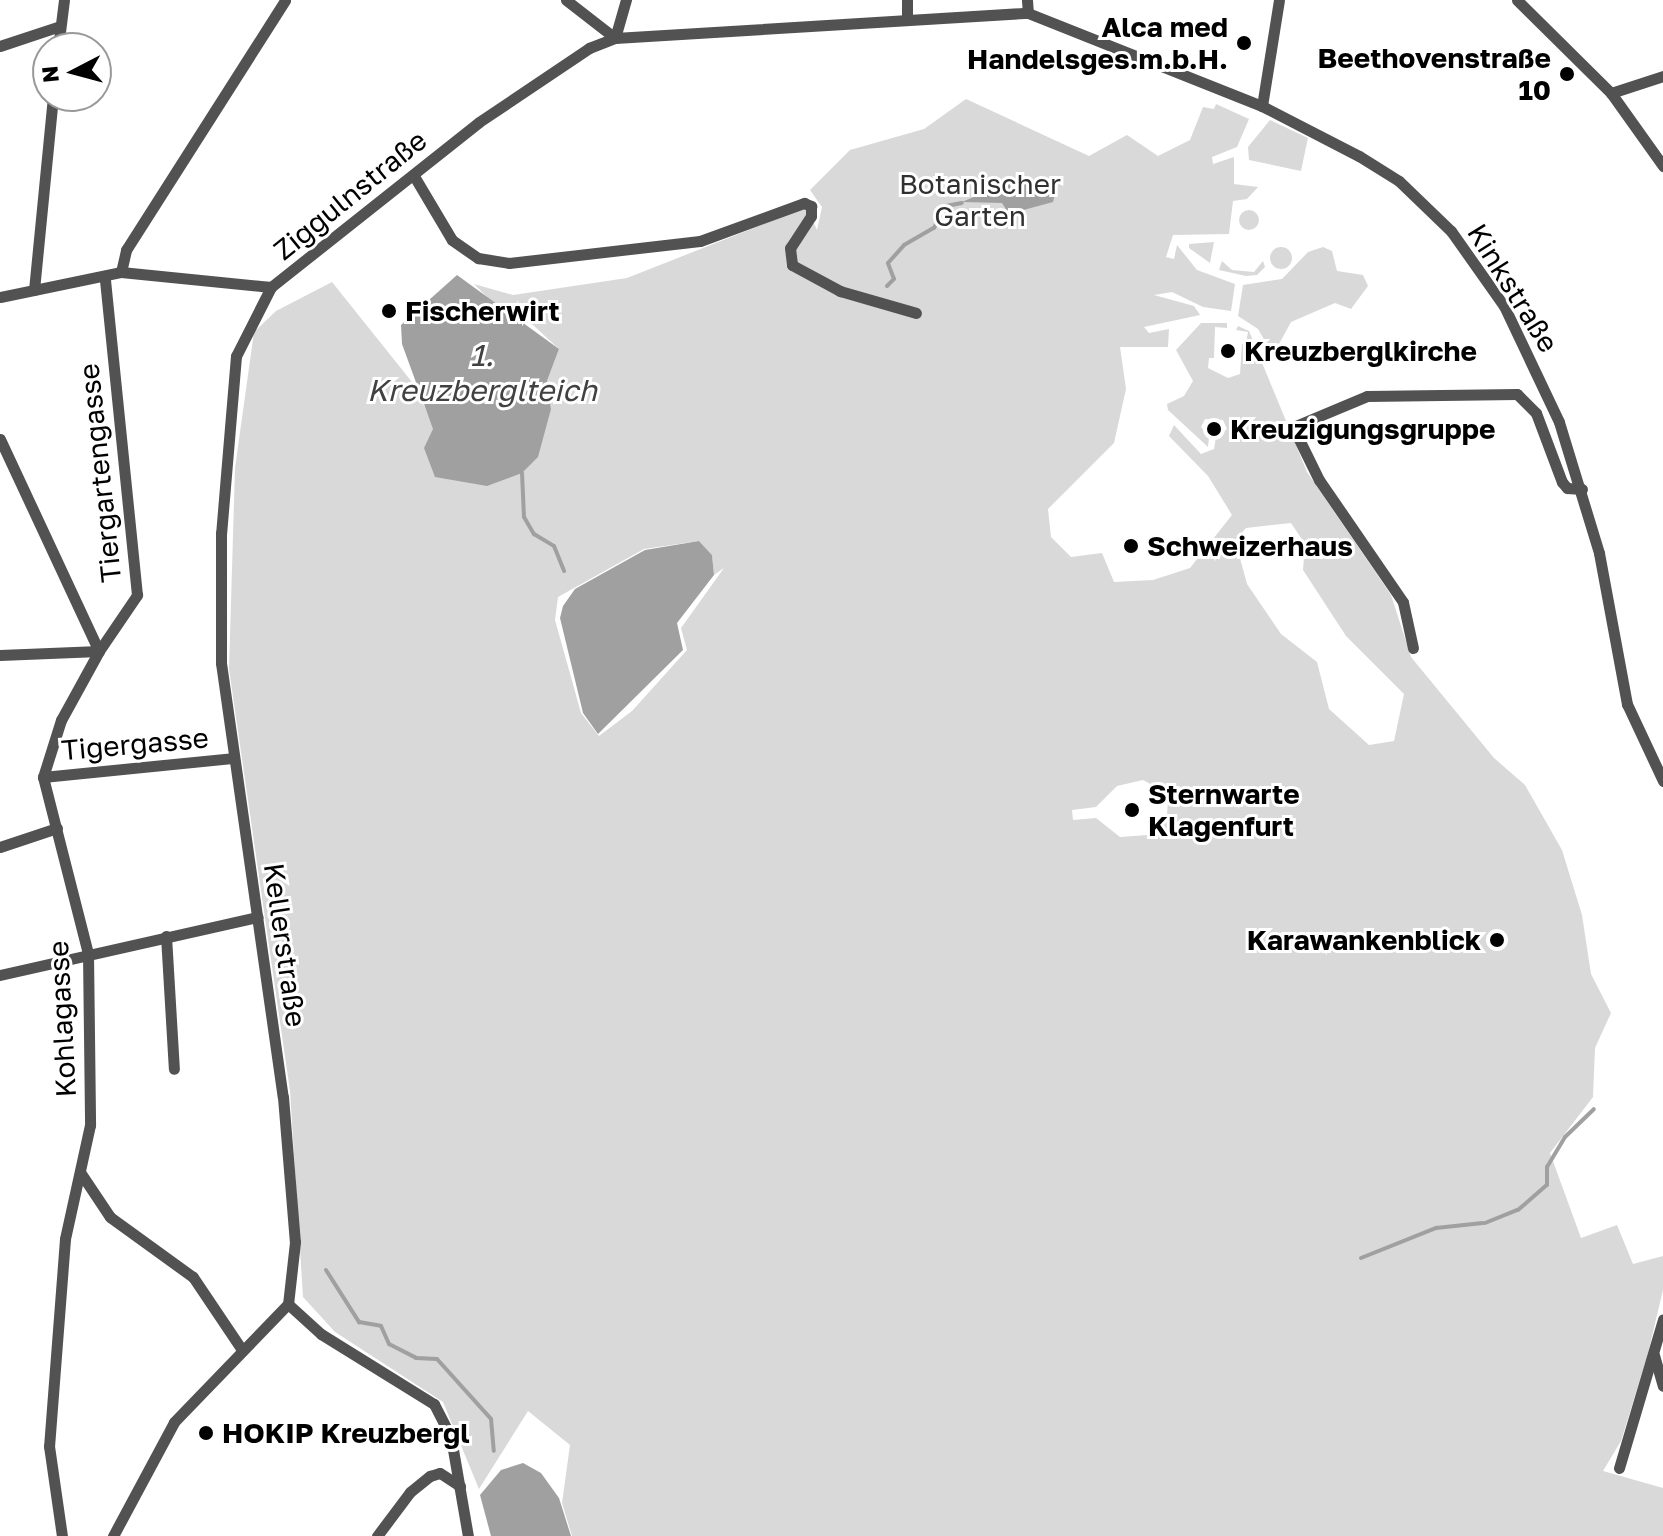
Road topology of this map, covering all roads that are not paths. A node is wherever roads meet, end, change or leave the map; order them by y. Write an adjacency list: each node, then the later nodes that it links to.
1 (64, 0): 10 (street)
2 (285, 0): 20 (street)
3 (566, 0): 12 (street)
4 (626, 0): 12 (street)
5 (907, 0): 9 (street)
6 (1279, 0): 16 (street)
7 (1517, 0): 15 (street)
8 (1027, 6): 9 (street); 16 (street, Kinkstraße)
9 (907, 17): 12 (street)
10 (60, 26): 11 (street); 13 (street)
11 (59, 32)
12 (615, 38): 19 (street, Ziggulnstraße)
13 (0, 46)
14 (1663, 76): 15 (street)
15 (1611, 93): 18 (street)
16 (1262, 106): 27 (street, Kinkstraße)
17 (51, 112): 23 (street)
18 (1663, 166)
19 (414, 176): 22 (street, Ziggulnstraße); 25 (street)
20 (121, 272): 21 (street, Ziggulnstraße); 22 (street, Ziggulnstraße)
21 (105, 278): 23 (street, Ziggulnstraße); 29 (street, Tiergartengasse)
22 (271, 287): 31 (street, Kellerstraße)
23 (34, 290): 24 (street, Ziggulnstraße)
24 (0, 297)
25 (916, 313)
26 (0, 439): 29 (street)
27 (1582, 489): 28 (street); 33 (street, Kinkstraße)
28 (1413, 648)
29 (99, 651): 30 (street); 32 (street)
30 (0, 655)
31 (232, 758): 32 (street, Tigergasse); 36 (street, Kellerstraße)
32 (43, 777): 34 (street, Kohlagasse)
33 (1663, 781)
34 (57, 828): 35 (street); 38 (street, Kohlagasse)
35 (0, 847)
36 (258, 917): 37 (street); 42 (street, Kellerstraße)
37 (166, 936): 38 (street); 40 (street)
38 (88, 953): 39 (street); 41 (street, Kohlagasse)
39 (0, 975)
40 (174, 1069)
41 (80, 1172): 44 (street); 49 (street, Kohlagasse)
42 (288, 1304): 44 (street); 48 (street)
43 (1663, 1319): 45 (street)
44 (242, 1350): 50 (street)
45 (1654, 1355): 46 (street); 47 (street)
46 (1663, 1386)
47 (1619, 1468)
48 (460, 1486): 51 (street); 52 (street)
49 (62, 1536)
50 (113, 1536)
51 (377, 1536)
52 (468, 1536)

